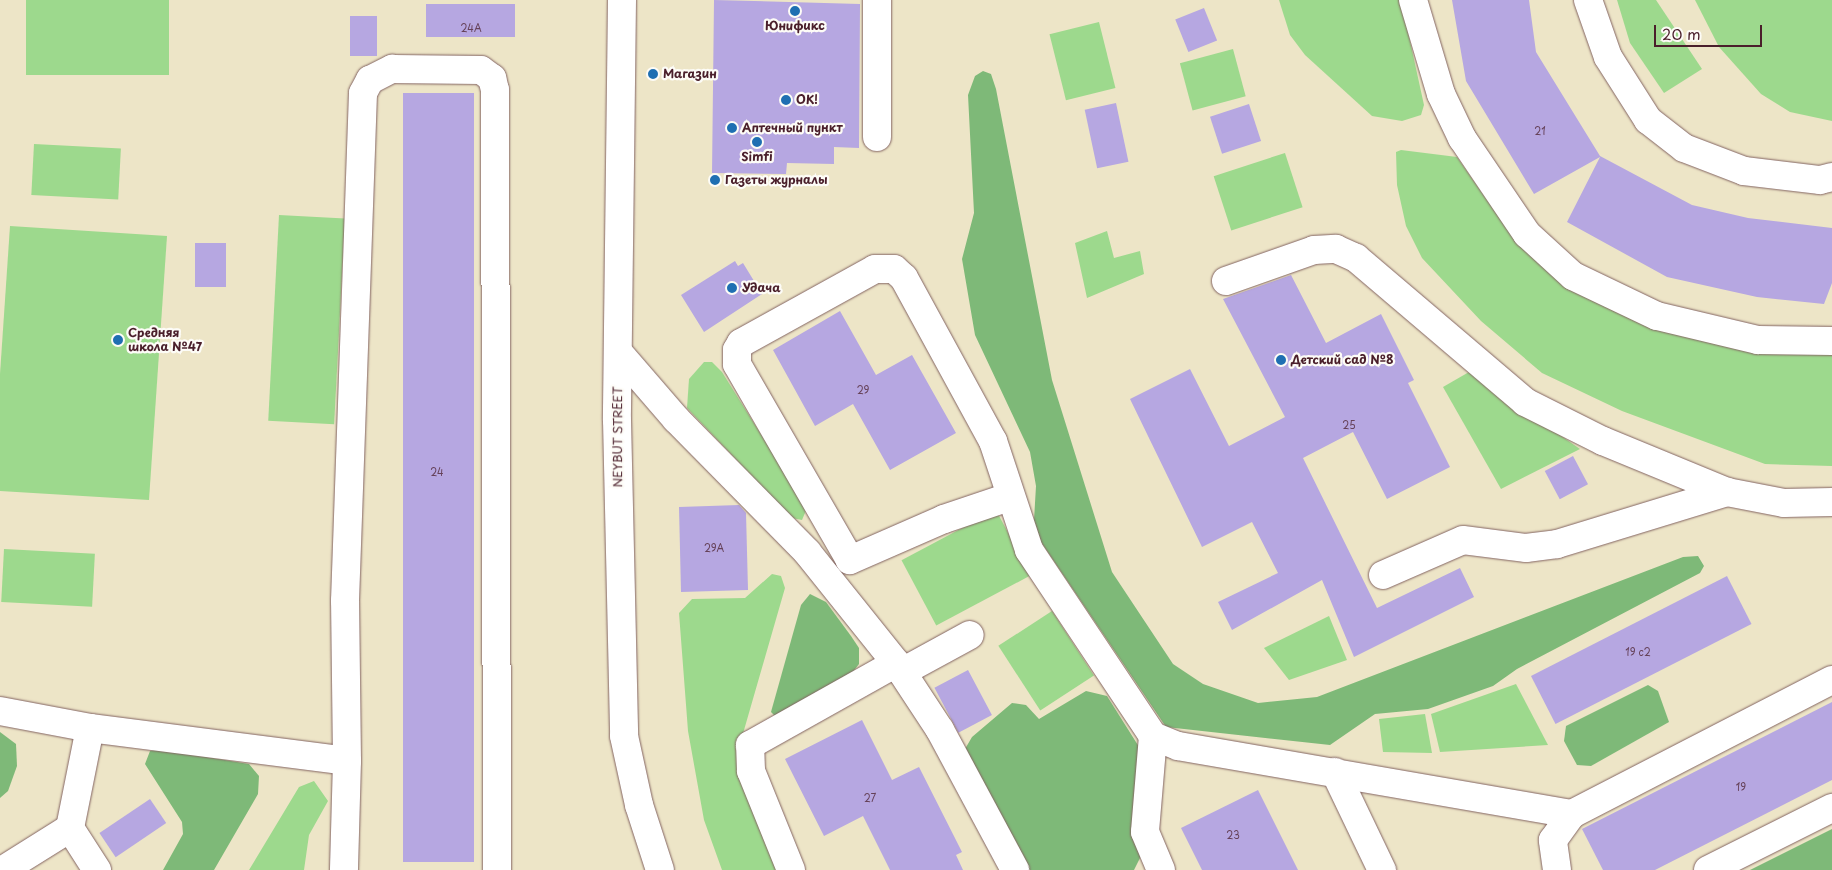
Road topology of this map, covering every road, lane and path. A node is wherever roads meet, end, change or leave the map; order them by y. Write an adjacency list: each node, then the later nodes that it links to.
1 (622, 0): 9 (street, NEYBUT STREET)
2 (877, 0): 5 (street)
3 (1413, 0): 8 (street)
4 (1588, 0): 6 (street)
5 (877, 137)
6 (1832, 177)
7 (1226, 281): 10 (street)
8 (1832, 341)
9 (619, 353): 13 (street); 30 (street, NEYBUT STREET)
10 (1727, 492): 12 (street); 14 (street)
11 (1009, 497): 13 (street); 13 (street); 20 (street)
12 (1832, 502)
13 (839, 568): 16 (street)
14 (1383, 575)
15 (970, 635): 16 (street)
16 (899, 667): 31 (street); 32 (street)
17 (1832, 680): 24 (street)
18 (0, 711): 19 (street)
19 (90, 728): 21 (street); 25 (street)
20 (1153, 736): 22 (street); 33 (street)
21 (347, 762): 28 (street); 29 (street)
22 (1334, 772): 24 (street); 34 (street)
23 (1832, 808): 36 (street)
24 (1572, 814): 35 (street)
25 (70, 828): 26 (street); 27 (street)
26 (3, 870)
27 (97, 870)
28 (344, 870)
29 (497, 870)
30 (660, 870)
31 (791, 870)
32 (1015, 870)
33 (1161, 870)
34 (1382, 870)
35 (1558, 870)
36 (1708, 870)

